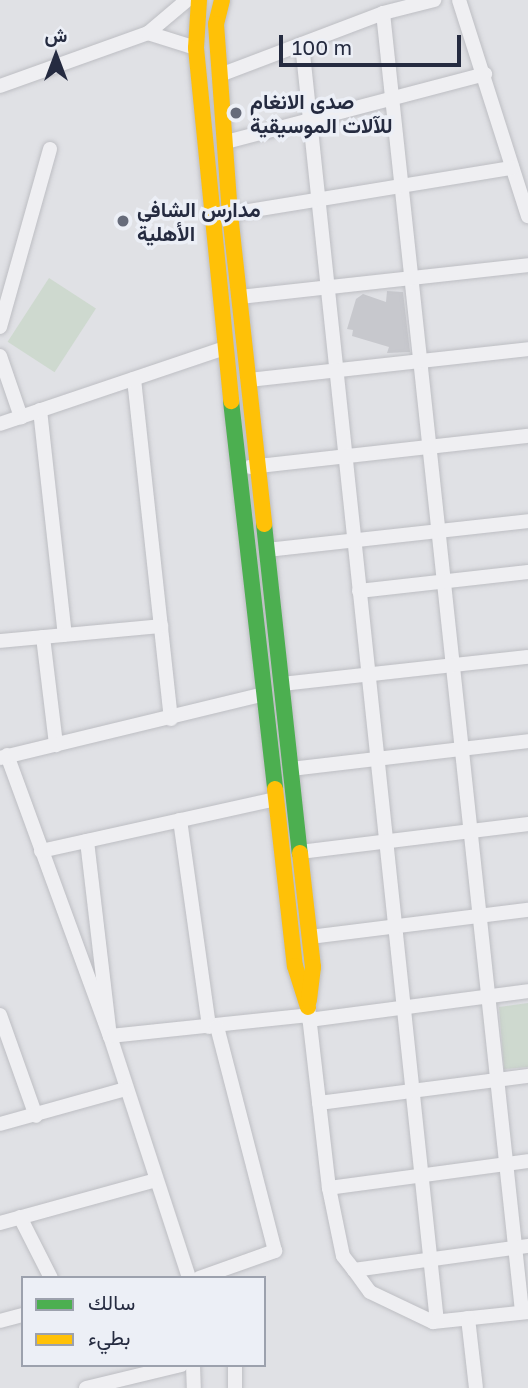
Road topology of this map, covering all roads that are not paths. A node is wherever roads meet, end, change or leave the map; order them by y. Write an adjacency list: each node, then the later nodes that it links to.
1 (187, 0): 7 (street)
2 (199, 0): 9 (street)
3 (222, 0): 11 (street)
4 (434, 0): 6 (street)
5 (459, 0): 10 (street)
6 (383, 13): 8 (street); 13 (street)
7 (148, 33): 9 (street); 12 (street)
8 (302, 44): 11 (street); 14 (street)
9 (196, 48): 27 (street)
10 (485, 74): 13 (street); 17 (street)
11 (220, 75): 15 (street)
12 (0, 86)
13 (396, 98): 14 (street); 18 (street)
14 (312, 120): 15 (street); 19 (street)
15 (226, 142): 20 (street)
16 (50, 149): 26 (street)
17 (512, 168): 18 (street); 21 (street)
18 (401, 187): 19 (street); 23 (street)
19 (317, 200): 20 (street); 24 (street)
20 (230, 215): 25 (street)
21 (528, 216)
22 (528, 265): 23 (street)
23 (411, 278): 24 (street); 30 (street)
24 (326, 287): 25 (street); 31 (street)
25 (240, 297): 33 (street)
26 (0, 327)
27 (225, 348): 32 (street); 41 (street)
28 (528, 349): 30 (street)
29 (0, 356): 35 (street)
30 (420, 361): 31 (street); 38 (street)
31 (335, 370): 33 (street); 39 (street)
32 (134, 379): 34 (street); 49 (street)
33 (249, 380): 40 (street)
34 (40, 410): 35 (street); 50 (street)
35 (21, 416): 36 (street)
36 (0, 424)
37 (528, 436): 38 (street)
38 (429, 447): 39 (street); 43 (street)
39 (344, 456): 40 (street); 44 (street)
40 (258, 466): 41 (street); 45 (street)
41 (238, 468): 57 (street)
42 (528, 521): 43 (street)
43 (438, 531): 44 (street); 47 (street)
44 (353, 540): 45 (street); 48 (street)
45 (267, 550): 56 (street)
46 (528, 572): 47 (street)
47 (444, 581): 48 (street); 54 (street)
48 (359, 591): 55 (street)
49 (161, 626): 50 (street); 58 (street)
50 (65, 635): 51 (street)
51 (43, 637): 52 (street); 60 (street)
52 (0, 641)
53 (528, 657): 54 (street)
54 (453, 665): 55 (street); 61 (street)
55 (368, 674): 56 (street); 63 (street)
56 (282, 684): 64 (street)
57 (264, 695): 58 (street); 65 (street)
58 (171, 719): 60 (street)
59 (528, 741): 61 (street)
60 (56, 745): 62 (street)
61 (462, 748): 63 (street); 68 (street)
62 (4, 757): 71 (street)
63 (377, 759): 64 (street); 70 (street)
64 (291, 769): 72 (street)
65 (276, 799): 66 (street); 80 (street)
66 (180, 820): 69 (street); 82 (street)
67 (528, 824): 68 (street)
68 (471, 831): 70 (street); 74 (street)
69 (87, 841): 71 (street); 83 (street)
70 (386, 842): 72 (street); 75 (street)
71 (41, 851): 83 (street)
72 (300, 852): 76 (street)
73 (528, 910): 74 (street)
74 (480, 916): 75 (street); 78 (street)
75 (395, 927): 76 (street); 79 (street)
76 (310, 937): 80 (street)
77 (528, 991): 78 (street)
78 (488, 996): 79 (street); 85 (street)
79 (403, 1007): 80 (street); 87 (street)
80 (309, 1014): 82 (street); 88 (street)
81 (0, 1015): 89 (street)
82 (213, 1026): 83 (street); 103 (street)
83 (110, 1037): 86 (street)
84 (528, 1076): 85 (street)
85 (497, 1080): 87 (street); 92 (street)
86 (125, 1090): 89 (street); 94 (street)
87 (412, 1091): 88 (street); 93 (street)
88 (319, 1103): 95 (street)
89 (36, 1116): 90 (street)
90 (0, 1124)
91 (528, 1161): 92 (street)
92 (506, 1164): 93 (street); 98 (street)
93 (421, 1176): 95 (street); 99 (street)
94 (156, 1180): 96 (street); 102 (street)
95 (329, 1188): 100 (street)
96 (20, 1217): 97 (street); 101 (street)
97 (0, 1223)
98 (522, 1246): 99 (street); 104 (street)
99 (430, 1259): 100 (street); 108 (street)
100 (354, 1270): 108 (street)
101 (50, 1276)
102 (188, 1276)
103 (205, 1276)
104 (525, 1312): 106 (street)
105 (21, 1316): 107 (street)
106 (468, 1318): 108 (street); 115 (street)
107 (0, 1321)
108 (437, 1321)
109 (173, 1367): 112 (street)
110 (193, 1367): 113 (street)
111 (235, 1367): 114 (street)
112 (86, 1388)
113 (194, 1388)
114 (235, 1388)
115 (476, 1388)

